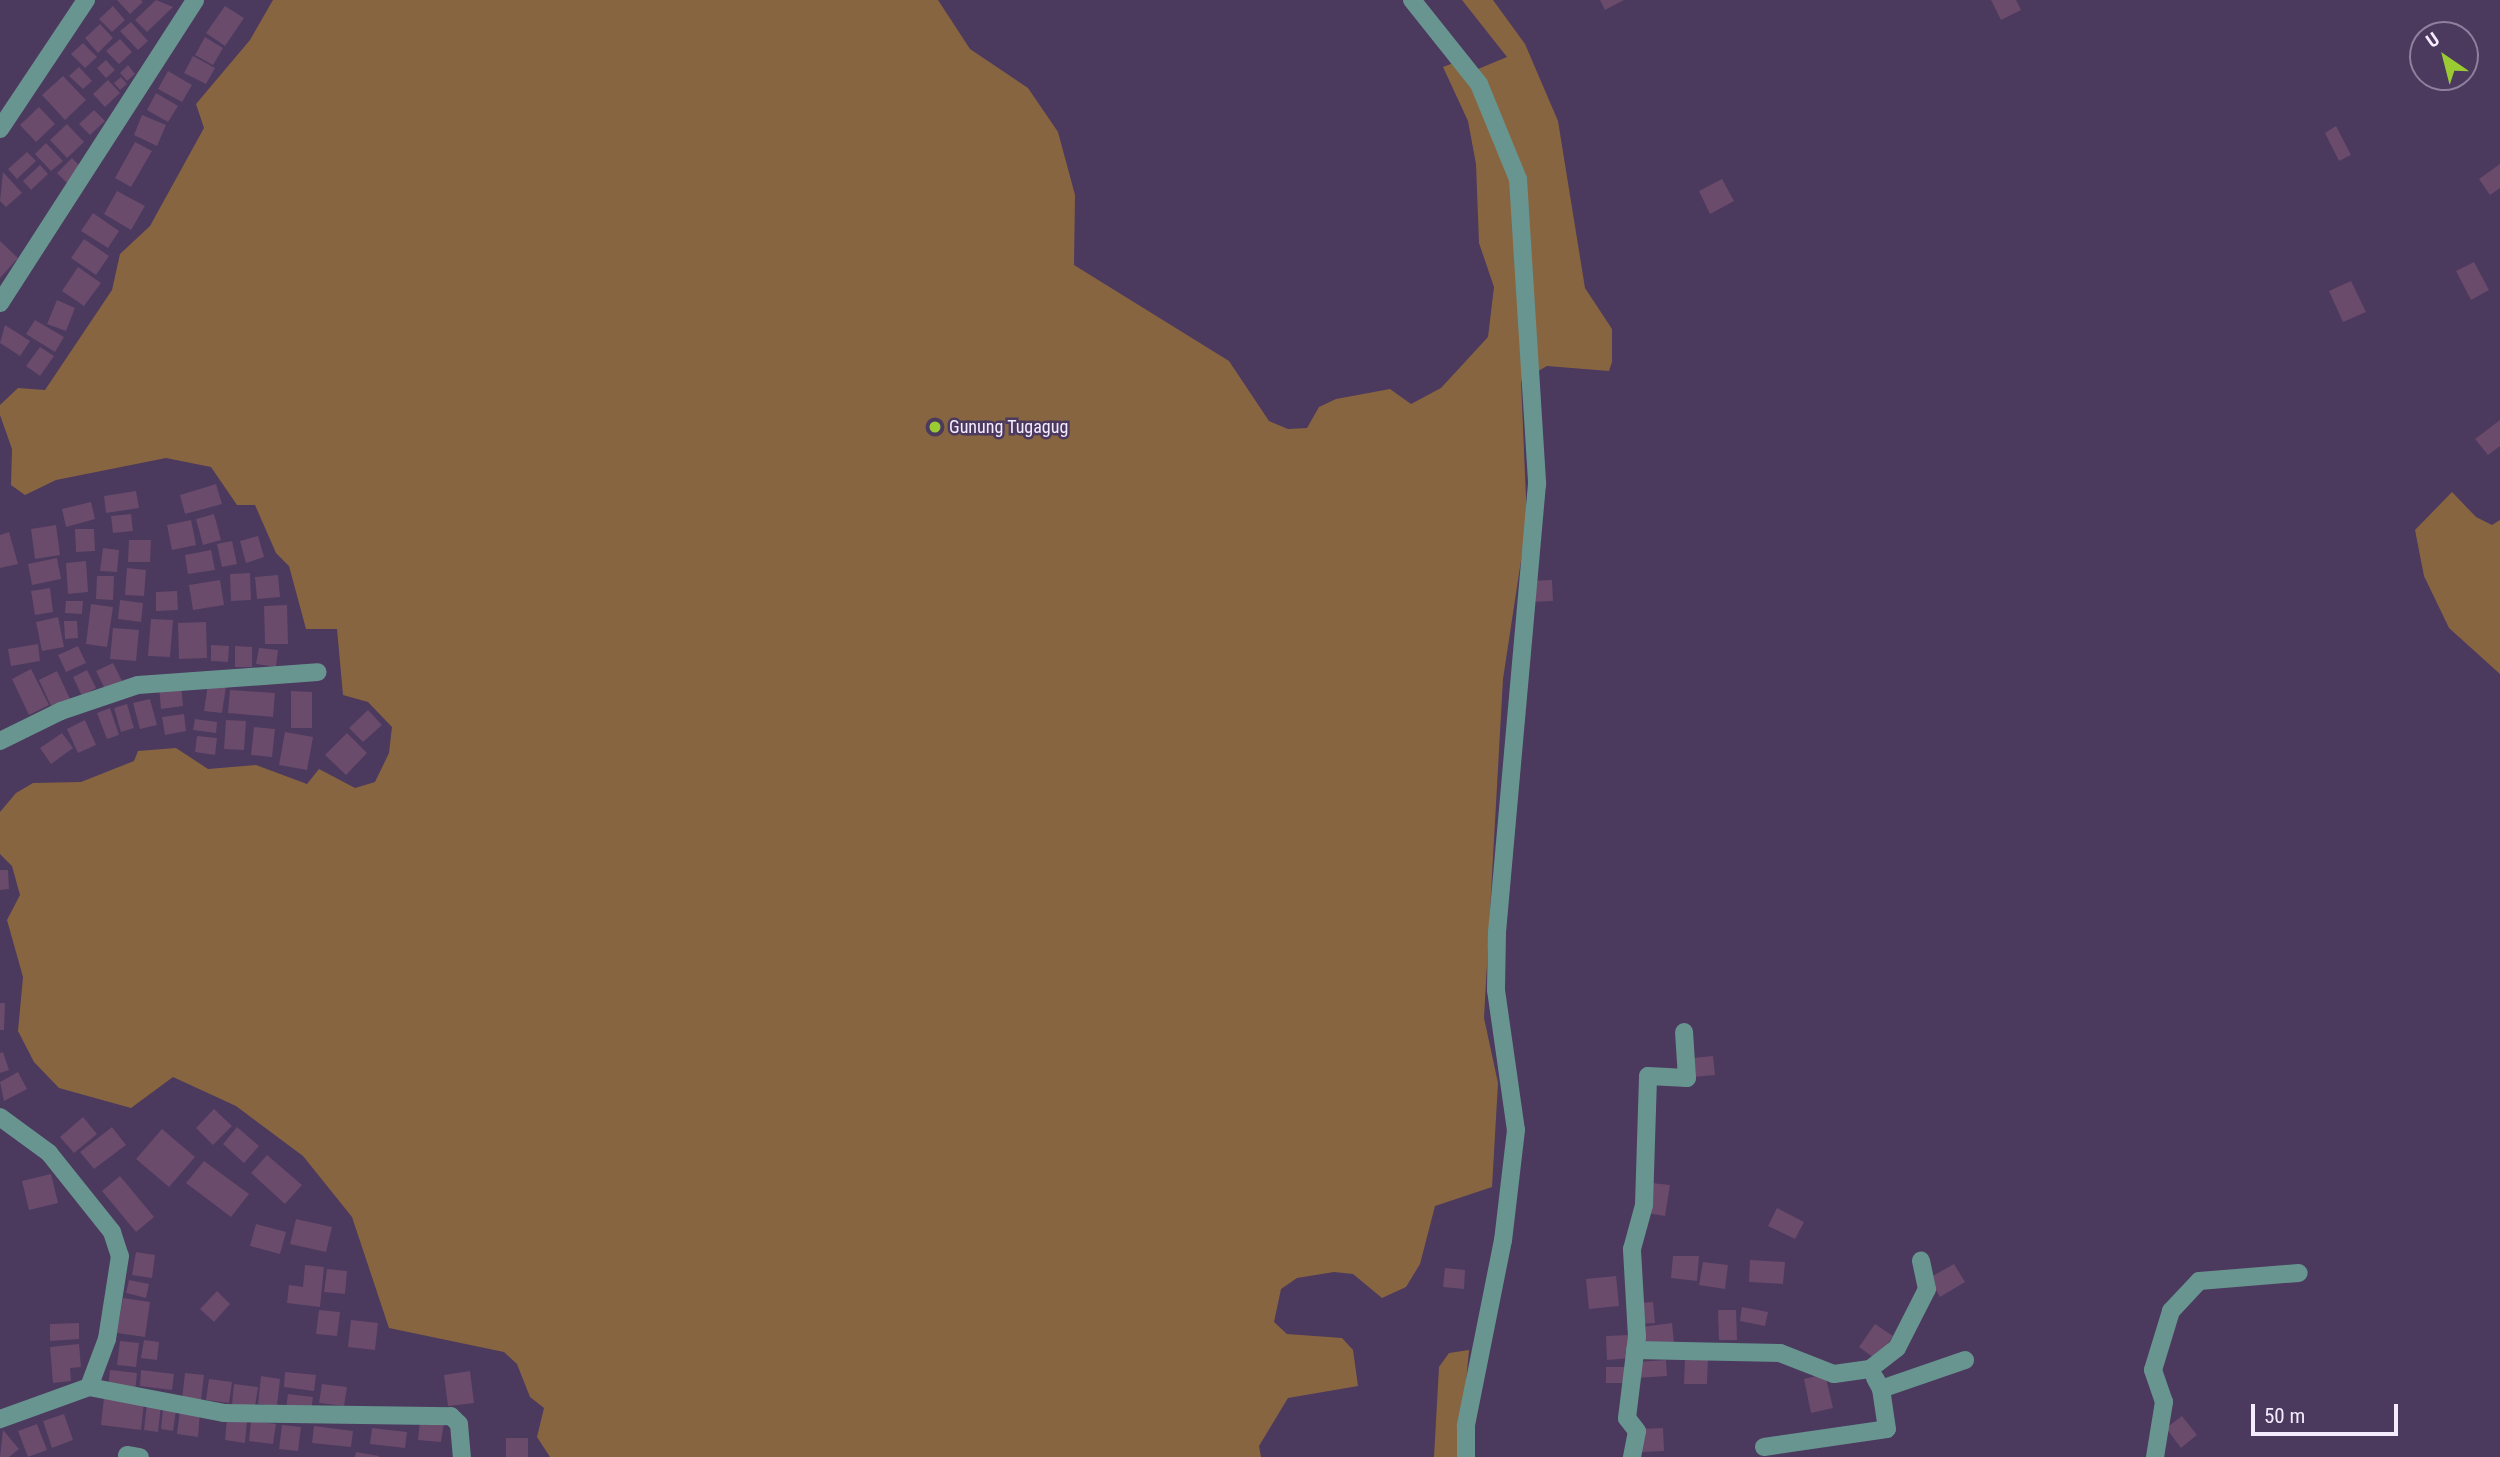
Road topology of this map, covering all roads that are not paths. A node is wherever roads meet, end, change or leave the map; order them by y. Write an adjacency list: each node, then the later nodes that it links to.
1 (86, 0): 4 (street)
2 (195, 0): 5 (street)
3 (1412, 0): 20 (street)
4 (0, 129)
5 (0, 303)
6 (318, 672): 7 (street)
7 (0, 741)
8 (1684, 1032): 12 (street)
9 (0, 1116): 15 (street)
10 (1921, 1261): 14 (street)
11 (2299, 1273): 22 (street)
12 (1635, 1350): 14 (street); 21 (street)
13 (1965, 1360): 16 (street)
14 (1870, 1369): 16 (street)
15 (89, 1387): 17 (street); 19 (street)
16 (1881, 1389): 18 (street)
17 (0, 1419)
18 (1764, 1447)
19 (462, 1457)
20 (1466, 1457)
21 (1632, 1457)
22 (2154, 1457)

